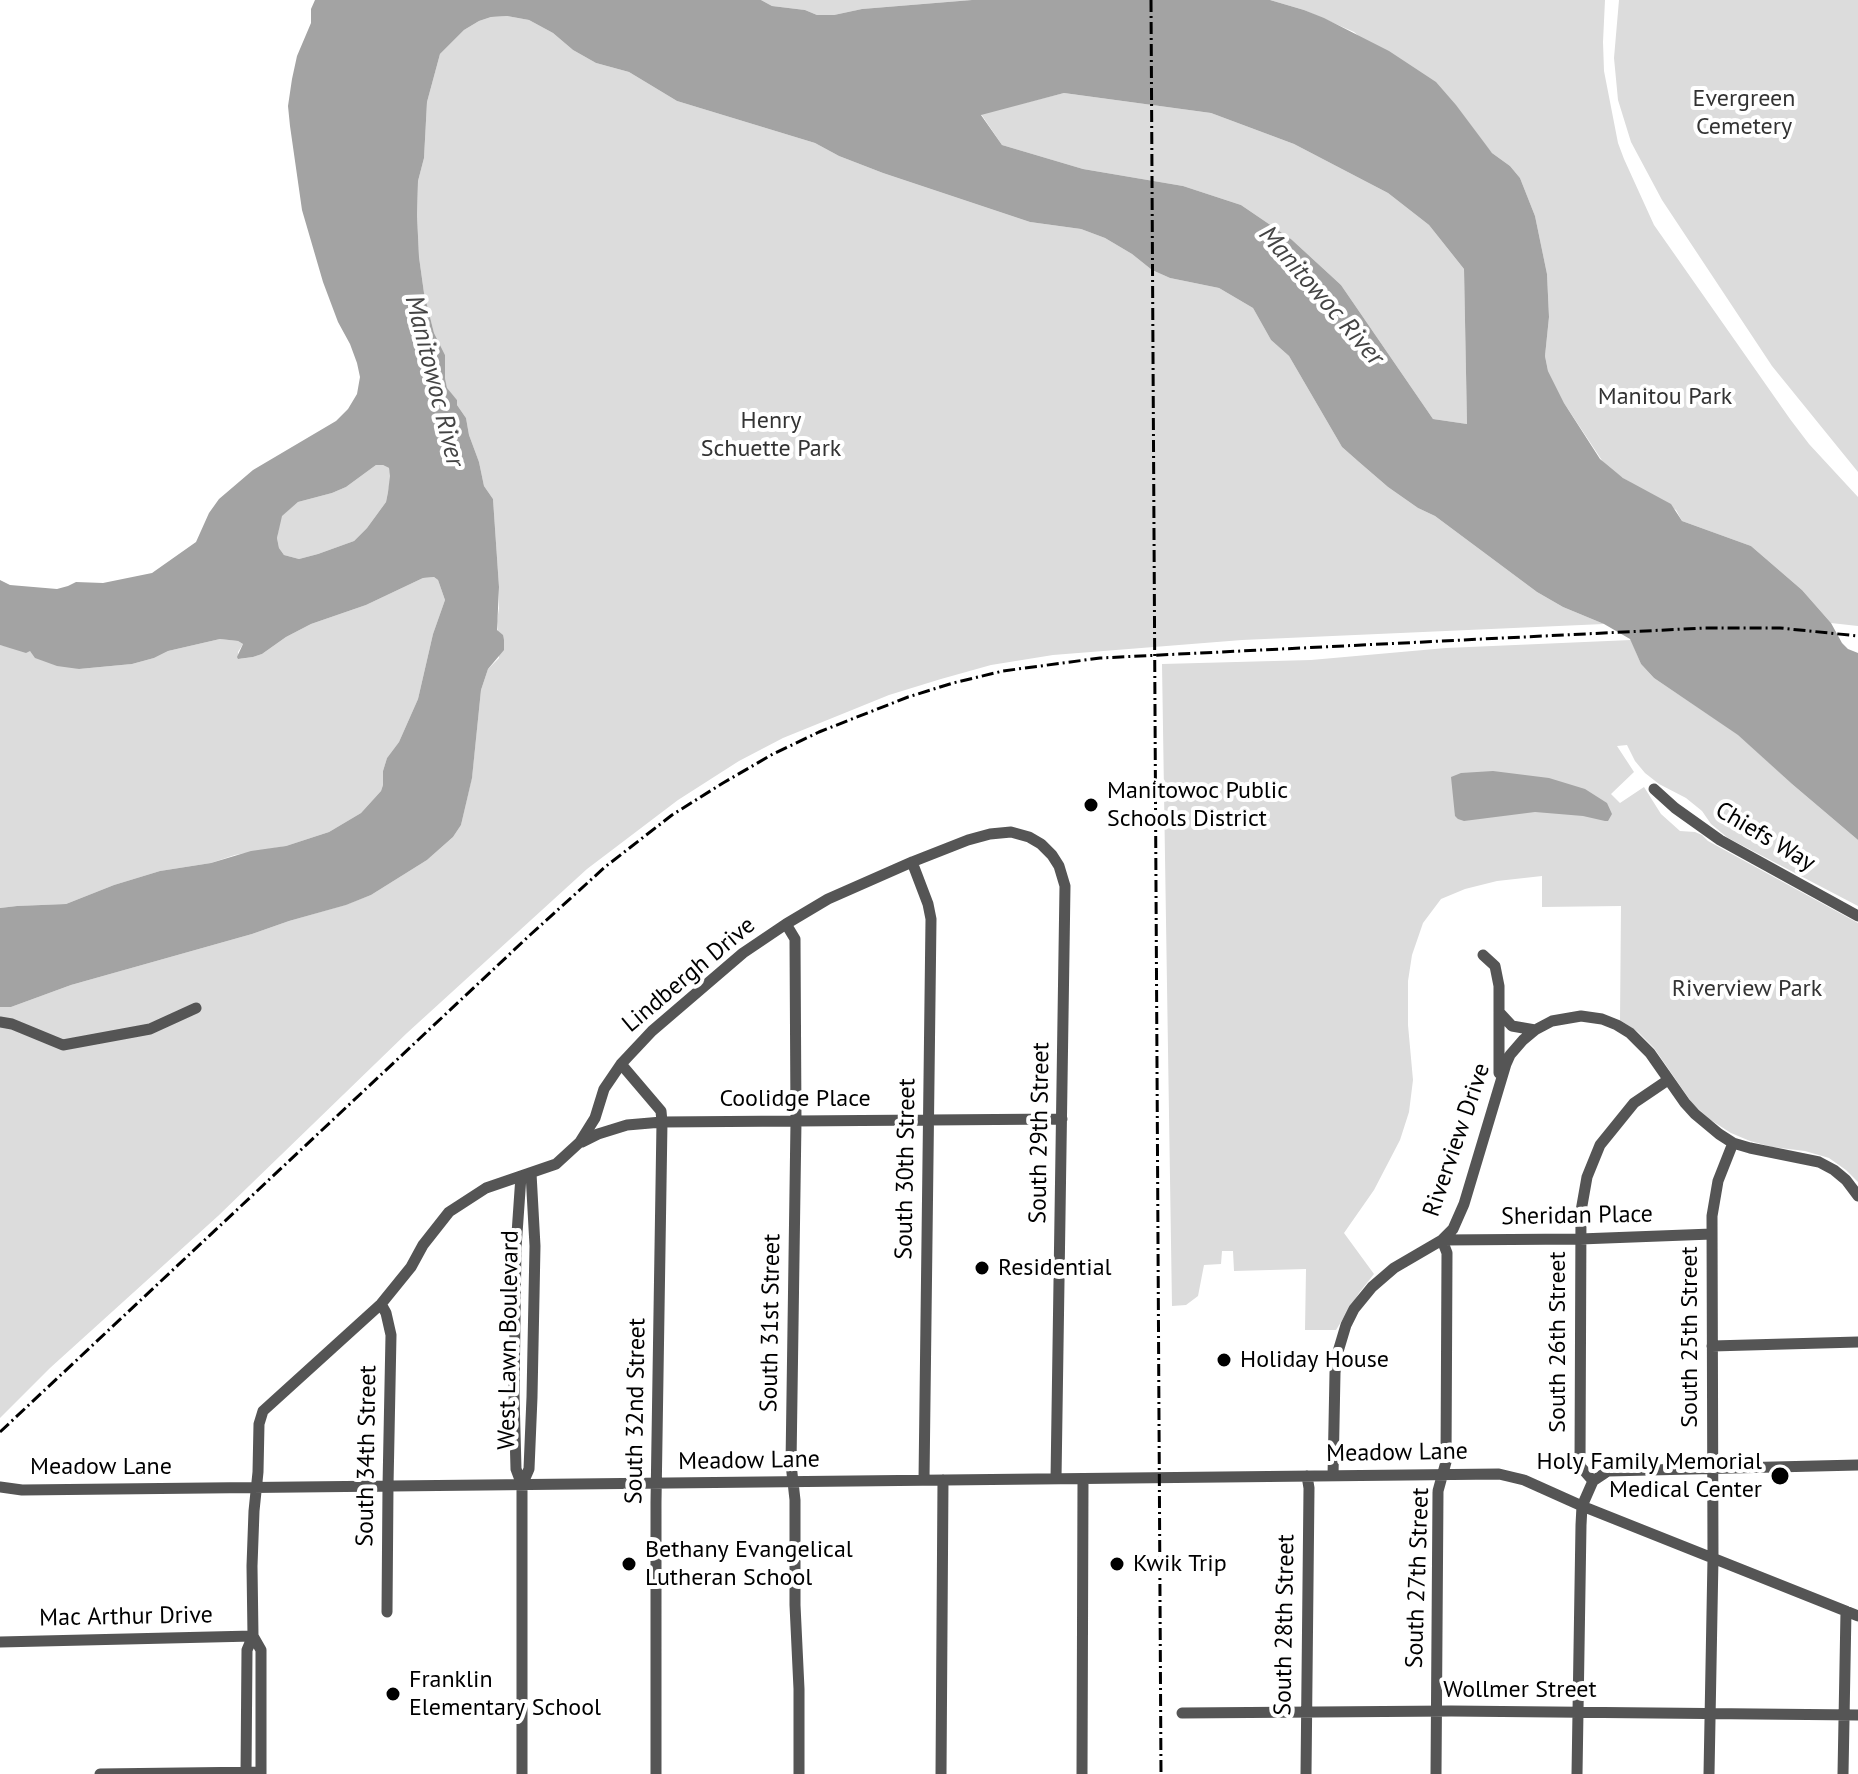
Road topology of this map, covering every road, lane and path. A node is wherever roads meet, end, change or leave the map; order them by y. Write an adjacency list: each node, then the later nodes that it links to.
1 (1654, 789): 4 (street, Chiefs Way)
2 (1041, 844): 3 (street, Lindbergh Drive); 14 (street, South 29th Street)
3 (912, 862): 5 (street, Lindbergh Drive); 16 (street, South 30th Street)
4 (1858, 916)
5 (786, 924): 11 (street, Lindbergh Drive); 15 (street, South 31st Street)
6 (1483, 955): 8 (street)
7 (196, 1008): 9 (street)
8 (1499, 1012): 10 (street); 13 (street)
9 (0, 1022)
10 (1535, 1030): 12 (street, Riverview Drive); 13 (street, Riverview Drive)
11 (621, 1064): 17 (street); 18 (street, Lindbergh Drive)
12 (1668, 1080): 19 (street, Riverview Drive); 23 (street, South 26th Street)
13 (1499, 1083): 24 (street, Riverview Drive)
14 (1062, 1119): 16 (street, Coolidge Place); 33 (street, South 29th Street)
15 (796, 1121): 16 (street, Coolidge Place); 17 (street, Coolidge Place); 38 (street, South 31st Street)
16 (929, 1121): 35 (street, South 30th Street)
17 (662, 1122): 18 (street, Coolidge Place); 39 (street, South 32nd Street)
18 (580, 1142): 20 (street, Lindbergh Drive)
19 (1733, 1143): 21 (street, Riverview Drive); 22 (street, South 25th Street)
20 (526, 1175): 25 (street, Lindbergh Drive); 40 (street, West Lawn Boulevard); 40 (street, West Lawn Boulevard)
21 (1858, 1196)
22 (1712, 1234): 23 (street, Sheridan Place); 27 (street, South 25th Street)
23 (1580, 1239): 24 (street, Sheridan Place); 37 (street, South 26th Street)
24 (1442, 1240): 30 (street, South 27th Street); 32 (street, Riverview Drive)
25 (381, 1304): 41 (street, South 34th Street); 43 (street, Lindbergh Drive)
26 (1858, 1342): 27 (street)
27 (1712, 1346): 29 (street, South 25th Street)
28 (1858, 1465): 29 (street)
29 (1713, 1469): 37 (street); 45 (street, South 25th Street)
30 (1444, 1475): 32 (street, Meadow Lane); 44 (street, Meadow Lane); 51 (street, South 27th Street)
31 (1307, 1476): 32 (street, Meadow Lane); 34 (street, Meadow Lane); 52 (street, South 28th Street)
32 (1333, 1476)
33 (1056, 1479): 34 (street, Meadow Lane); 36 (street, Meadow Lane)
34 (1083, 1479): 65 (street)
35 (924, 1480): 36 (street, Meadow Lane); 38 (street, Meadow Lane)
36 (943, 1480): 64 (street)
37 (1593, 1481): 44 (street)
38 (792, 1482): 39 (street, Meadow Lane); 63 (street, South 31st Street)
39 (656, 1484): 40 (street, Meadow Lane); 62 (street, South 32nd Street)
40 (522, 1485): 41 (street, Meadow Lane); 61 (street)
41 (388, 1486): 43 (street, Meadow Lane); 47 (street, South 34th Street)
42 (0, 1487): 43 (street, Meadow Lane)
43 (256, 1487): 49 (street)
44 (1582, 1506): 45 (street, Meadow Lane); 53 (street)
45 (1713, 1558): 46 (street, Meadow Lane); 55 (street, South 25th Street)
46 (1846, 1611): 48 (street, Meadow Lane); 56 (street)
47 (387, 1612)
48 (1858, 1616)
49 (253, 1636): 50 (street, Mac Arthur Drive); 58 (street); 60 (street)
50 (0, 1642)
51 (1437, 1711): 52 (street, Wollmer Street); 53 (street, Wollmer Street); 67 (street, South 27th Street)
52 (1306, 1712): 54 (street, Wollmer Street); 66 (street, South 28th Street)
53 (1578, 1712): 55 (street, Wollmer Street); 68 (street)
54 (1182, 1713)
55 (1710, 1713): 56 (street, Wollmer Street); 69 (street, South 25th Street)
56 (1843, 1715): 57 (street, Wollmer Street); 70 (street)
57 (1858, 1715)
58 (261, 1773): 60 (street)
59 (100, 1774): 60 (street)
60 (246, 1774)
61 (522, 1774)
62 (656, 1774)
63 (799, 1774)
64 (941, 1774)
65 (1082, 1774)
66 (1306, 1774)
67 (1436, 1774)
68 (1577, 1774)
69 (1709, 1774)
70 (1843, 1774)

